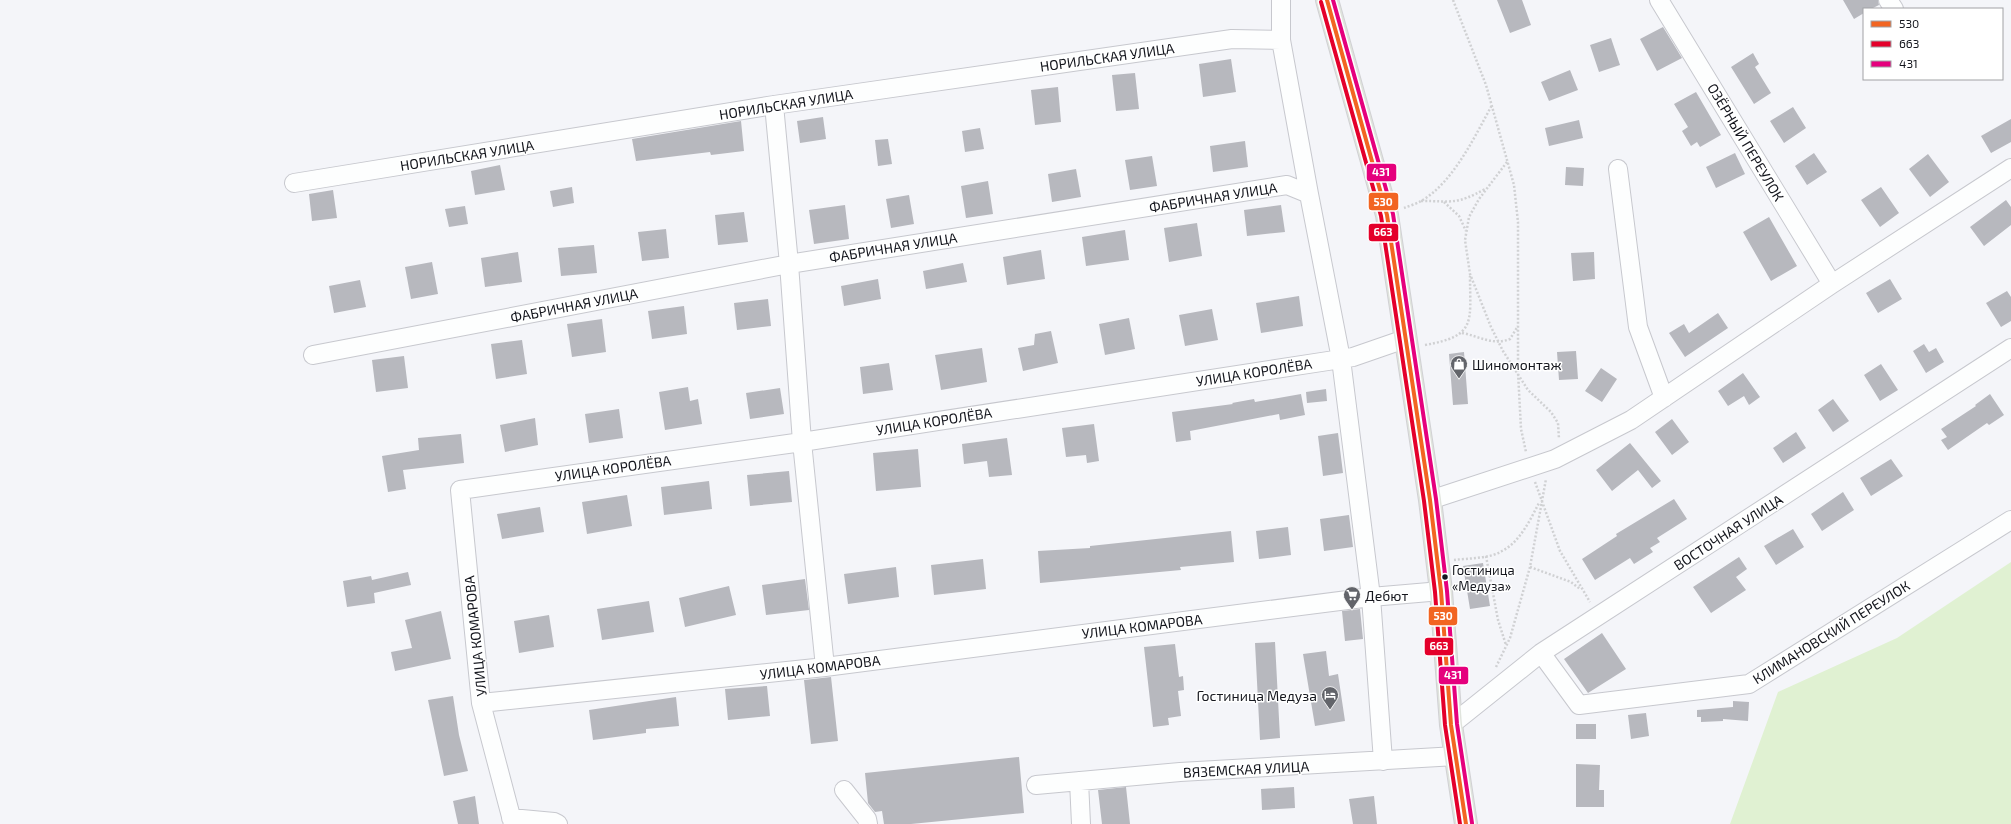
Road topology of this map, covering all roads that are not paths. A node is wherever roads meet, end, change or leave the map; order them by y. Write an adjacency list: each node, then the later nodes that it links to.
1 (1281, 0): 4 (street)
2 (1327, 0): 12 (main road)
3 (1659, 0): 11 (street, ОЗЁРНЫЙ ПЕРЕУЛОК)
4 (1281, 40): 5 (street, НОРИЛЬСКАЯ УЛИЦА); 9 (street)
5 (774, 105): 8 (street, НОРИЛЬСКАЯ УЛИЦА); 10 (street)
6 (2011, 168): 11 (street)
7 (1618, 169): 16 (street)
8 (294, 183)
9 (1309, 194): 10 (street, ФАБРИЧНАЯ УЛИЦА); 15 (street)
10 (789, 264): 14 (street, ФАБРИЧНАЯ УЛИЦА); 17 (street)
11 (1832, 284): 16 (street)
12 (1406, 344): 15 (street, УЛИЦА КОРОЛЁВА); 19 (main road)
13 (2011, 348): 23 (street, ВОСТОЧНАЯ УЛИЦА)
14 (313, 355)
15 (1341, 359): 17 (street, УЛИЦА КОРОЛЁВА); 22 (street)
16 (1664, 398): 19 (street)
17 (802, 442): 18 (street, УЛИЦА КОРОЛЁВА); 24 (street)
18 (460, 490): 25 (street, УЛИЦА КОМАРОВА)
19 (1430, 500): 21 (main road)
20 (2011, 520): 23 (street, КЛИМАНОВСКИЙ ПЕРЕУЛОК)
21 (1441, 591): 22 (street, УЛИЦА КОМАРОВА); 26 (main road)
22 (1371, 596): 24 (street, УЛИЦА КОМАРОВА); 28 (street)
23 (1541, 653): 26 (street, ВОСТОЧНАЯ УЛИЦА)
24 (825, 667): 25 (street, УЛИЦА КОМАРОВА)
25 (482, 703): 32 (street)
26 (1452, 725): 27 (main road)
27 (1456, 756): 28 (street, ВЯЗЕМСКАЯ УЛИЦА); 36 (main road)
28 (1383, 762): 29 (street, ВЯЗЕМСКАЯ УЛИЦА)
29 (1079, 781): 30 (street, ВЯЗЕМСКАЯ УЛИЦА); 35 (street)
30 (1036, 785)
31 (844, 790): 34 (street)
32 (512, 821): 33 (street)
33 (558, 824)
34 (868, 824)
35 (1081, 824)
36 (1466, 824)

